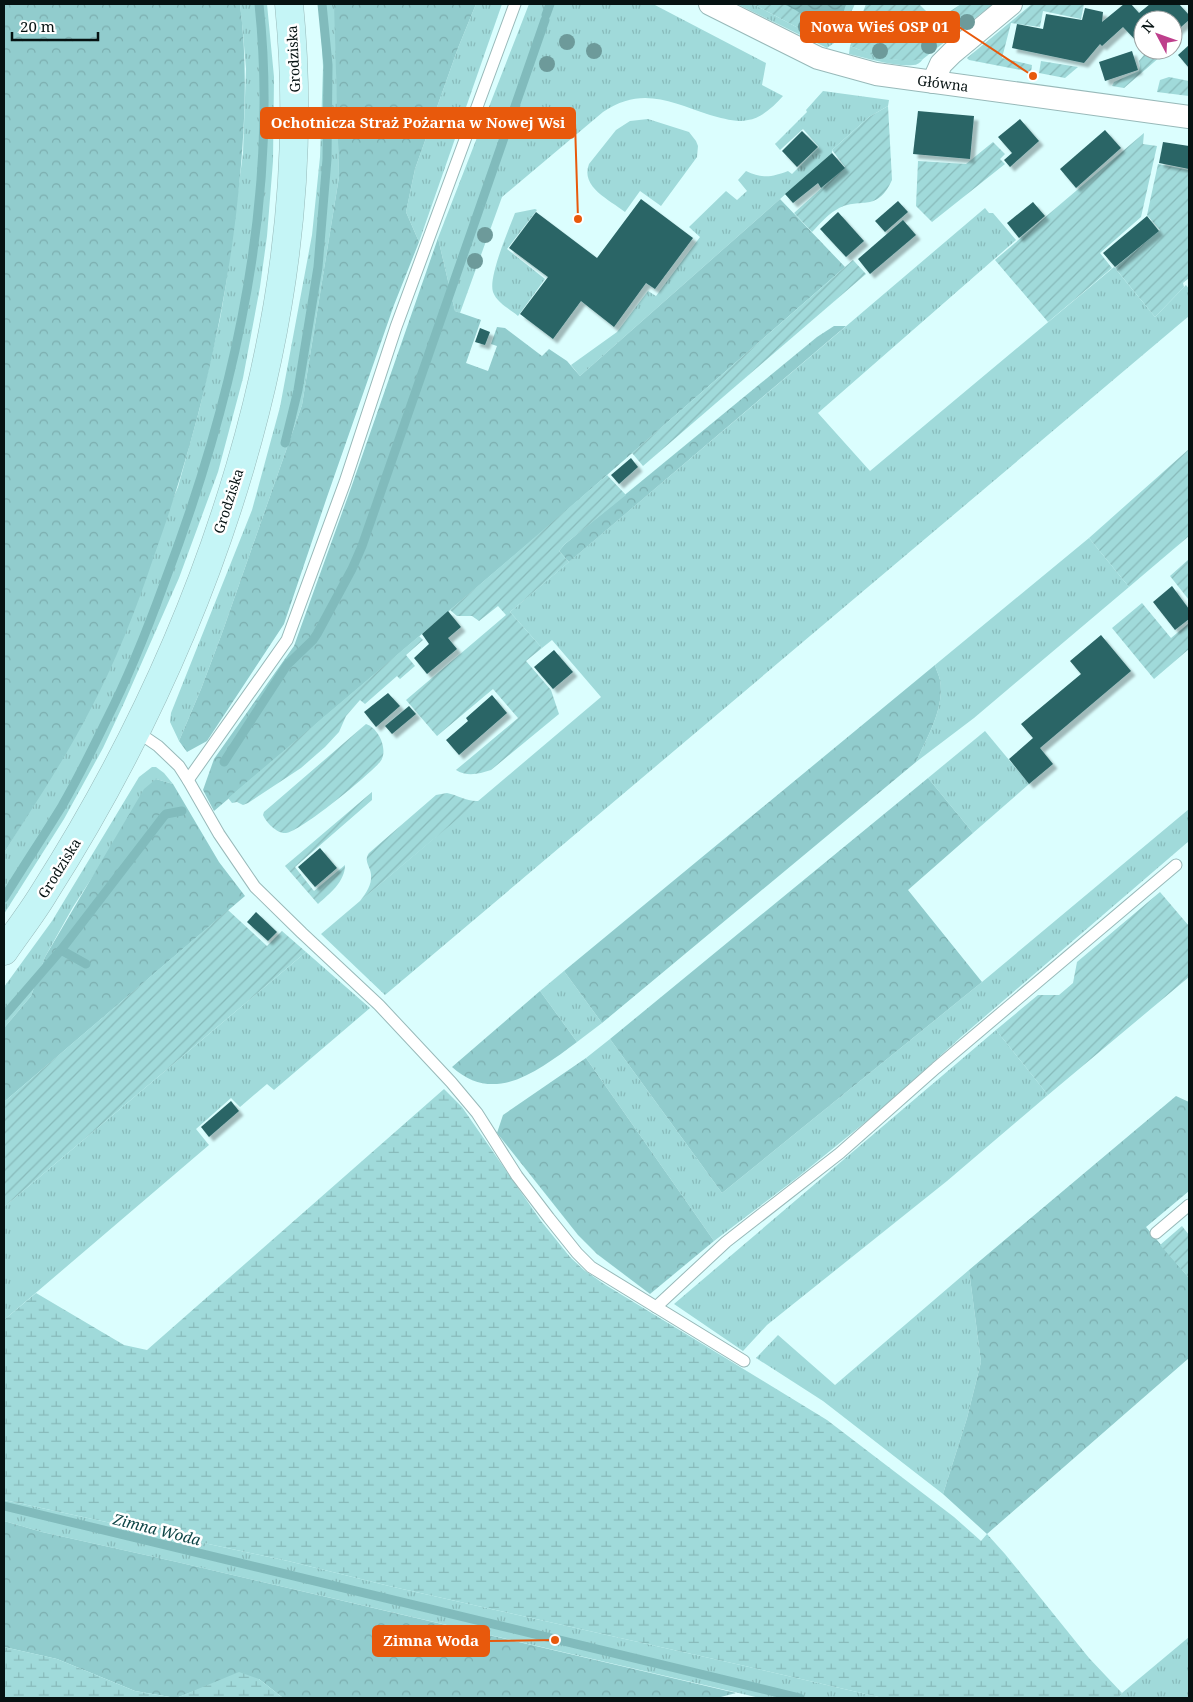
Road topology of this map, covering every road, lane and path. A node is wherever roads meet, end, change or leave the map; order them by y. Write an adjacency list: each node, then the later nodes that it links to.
1 (289, 4): 7 (main road, Grodziska)
2 (515, 4): 8 (lane)
3 (710, 4): 5 (street, Główna)
4 (1011, 4): 5 (street)
5 (933, 82): 6 (street, Główna)
6 (1189, 117)
7 (136, 731): 8 (lane); 10 (main road, Grodziska)
8 (188, 780): 13 (lane)
9 (1176, 865): 13 (lane)
10 (4, 951)
11 (1189, 1206): 12 (lane)
12 (1156, 1233)
13 (656, 1307): 14 (lane)
14 (744, 1361)

